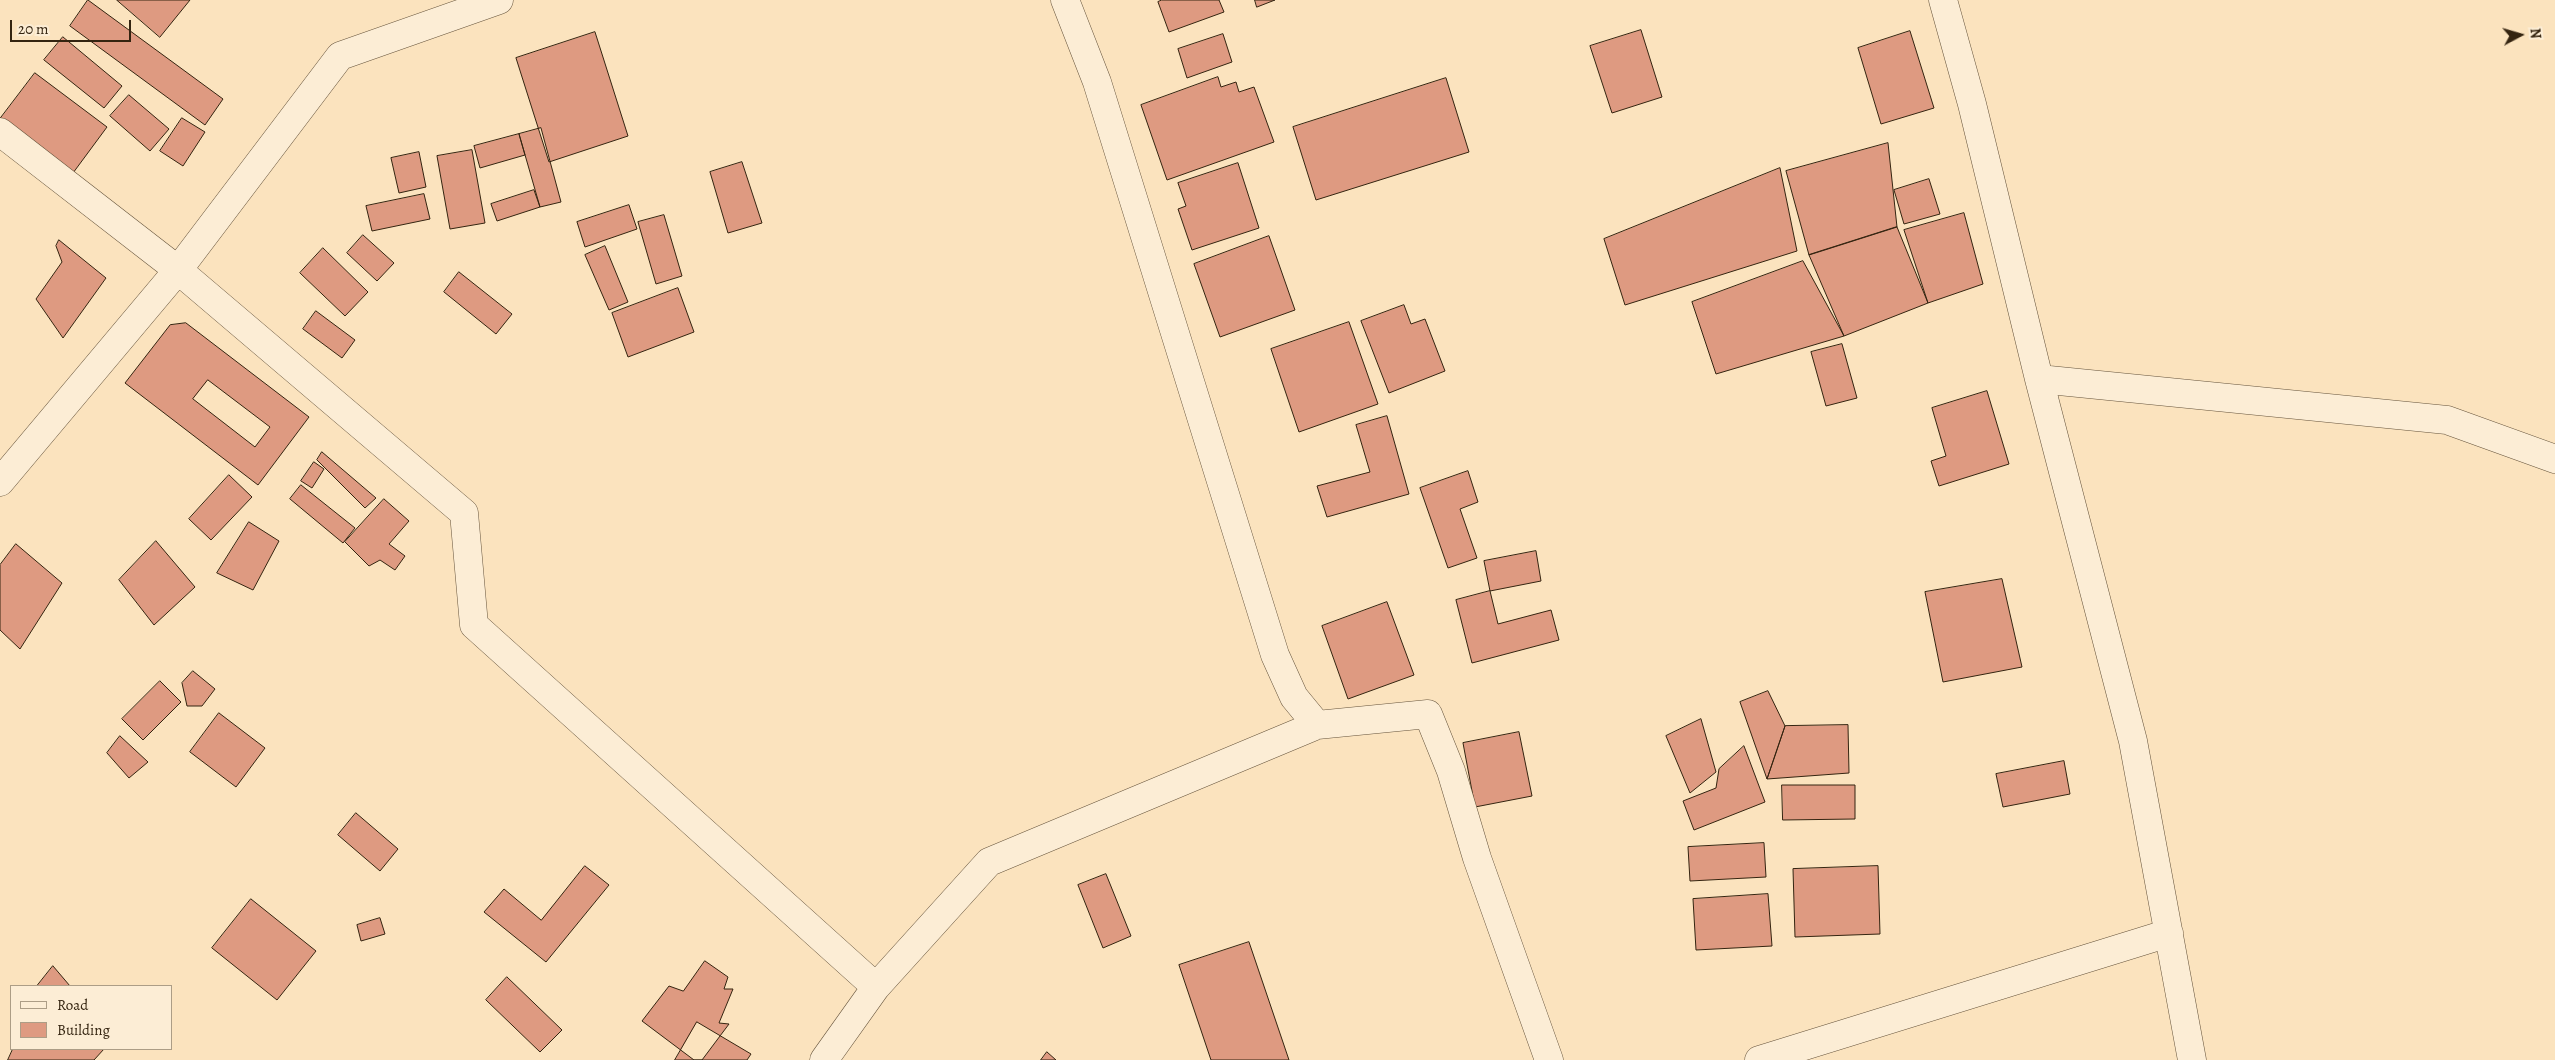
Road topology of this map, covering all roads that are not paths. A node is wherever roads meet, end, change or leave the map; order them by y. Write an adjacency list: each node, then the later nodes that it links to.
1 (499, 0): 5 (street)
2 (1065, 0): 9 (street)
3 (1943, 0): 6 (street)
4 (0, 132): 5 (street)
5 (178, 270): 8 (street); 11 (street)
6 (2039, 378): 7 (street); 10 (street)
7 (2555, 459)
8 (0, 482)
9 (1317, 725): 11 (street); 13 (street)
10 (2169, 933): 14 (street); 15 (street)
11 (876, 986): 12 (street)
12 (824, 1060)
13 (1549, 1060)
14 (1759, 1060)
15 (2192, 1060)

